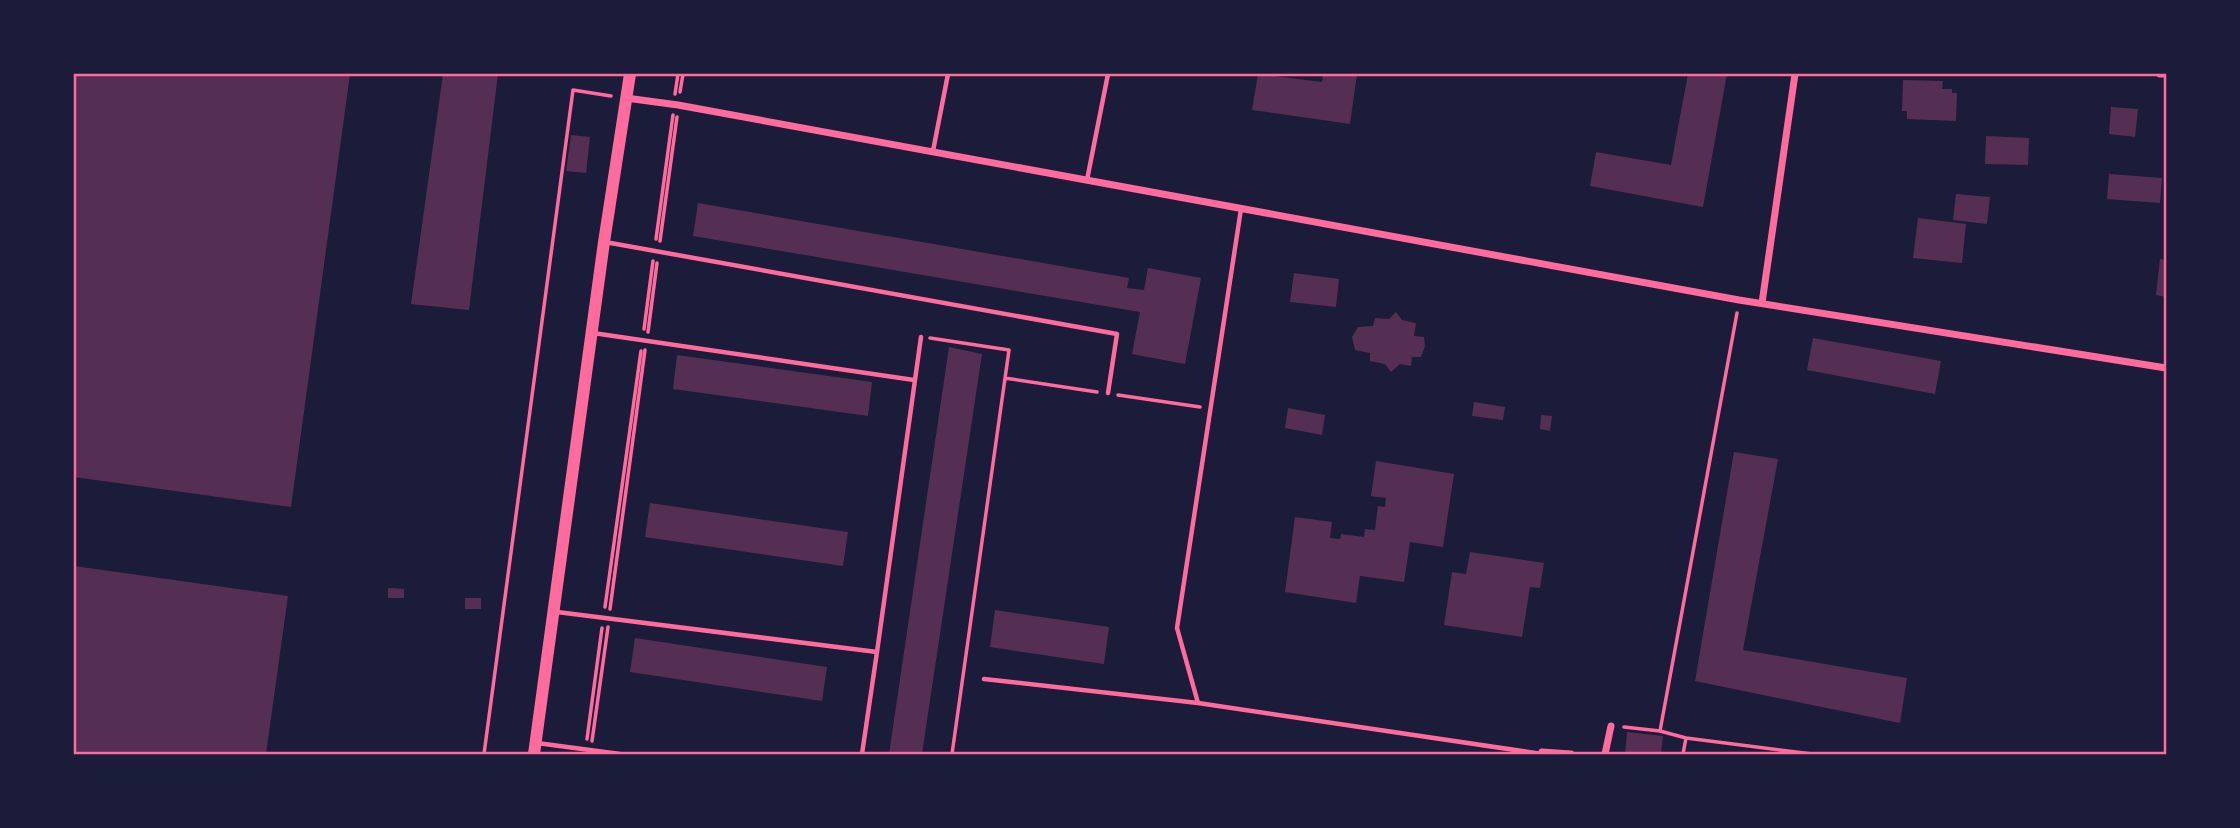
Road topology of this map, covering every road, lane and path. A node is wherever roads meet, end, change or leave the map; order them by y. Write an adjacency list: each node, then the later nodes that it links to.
1 (630, 74): 8 (street)
2 (680, 74): 9 (path)
3 (948, 74): 10 (lane)
4 (1108, 74): 11 (lane)
5 (1795, 74): 16 (street)
6 (2160, 74): 7 (street)
7 (2166, 74)
8 (626, 99): 9 (street); 13 (street); 34 (path)
9 (676, 105): 10 (street); 14 (path)
10 (933, 152): 11 (street)
11 (1087, 181): 12 (street)
12 (1241, 209): 15 (street); 27 (lane)
13 (604, 242): 14 (lane); 17 (street)
14 (656, 251): 19 (path); 22 (lane)
15 (1739, 299): 16 (street); 29 (path)
16 (1762, 303): 20 (street)
17 (592, 333): 19 (lane); 23 (street)
18 (921, 337): 21 (lane); 37 (path)
19 (644, 340): 21 (lane); 24 (path)
20 (2166, 368)
21 (914, 380): 25 (lane)
22 (1108, 393)
23 (555, 612): 24 (lane); 31 (street)
24 (606, 618): 25 (lane); 32 (path)
25 (877, 652): 36 (lane)
26 (985, 679): 27 (lane)
27 (1198, 703): 33 (lane)
28 (1611, 726): 29 (path); 39 (street)
29 (1660, 731): 30 (path)
30 (1686, 738): 40 (path); 41 (path)
31 (535, 748): 32 (lane)
32 (588, 750): 35 (lane)
33 (1542, 753): 38 (street)
34 (484, 754)
35 (620, 754)
36 (862, 754)
37 (952, 754)
38 (1571, 754)
39 (1605, 754)
40 (1683, 754)
41 (1812, 754)

